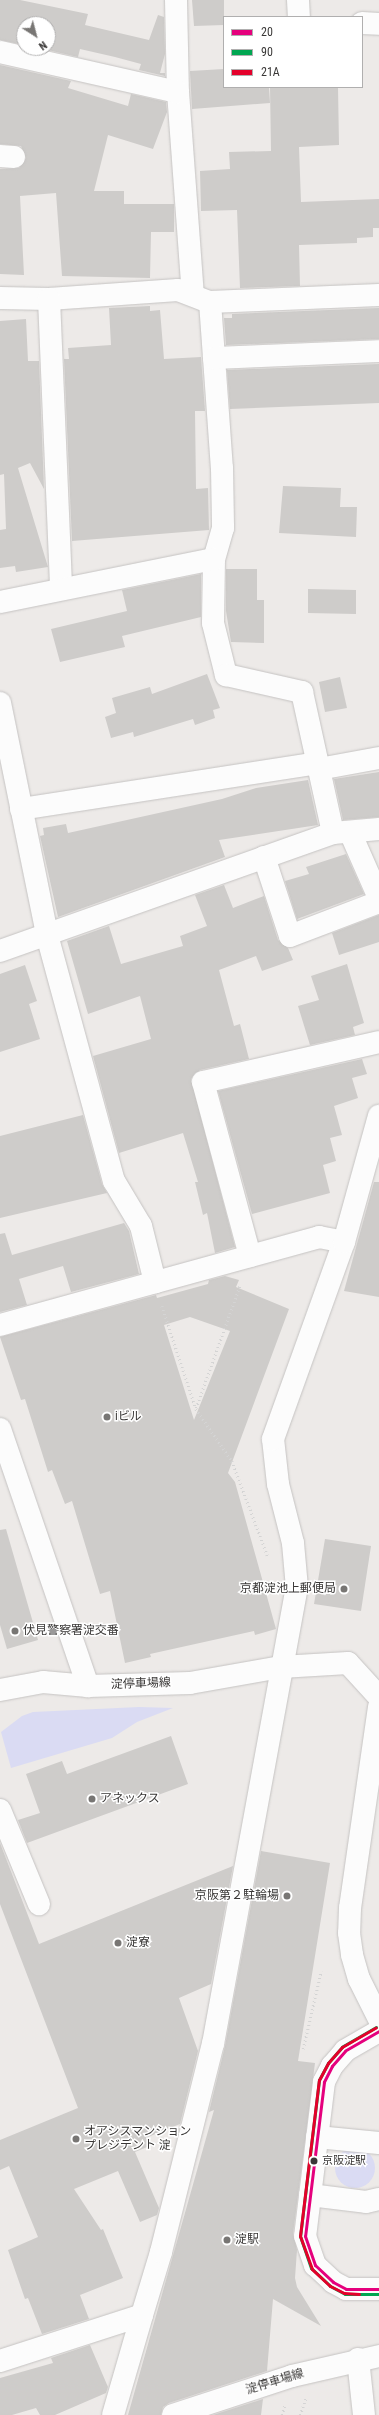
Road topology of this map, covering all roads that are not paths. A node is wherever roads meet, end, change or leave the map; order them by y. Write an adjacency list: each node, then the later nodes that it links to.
1 (176, 0): 7 (street)
2 (298, 0): 3 (street)
3 (299, 16)
4 (363, 23): 5 (street)
5 (379, 24)
6 (0, 52): 7 (street)
7 (178, 92): 10 (street)
8 (379, 295): 10 (street)
9 (0, 298): 11 (street)
10 (201, 298): 11 (street); 13 (street)
11 (48, 299): 15 (street)
12 (379, 351): 13 (street)
13 (214, 358): 14 (street)
14 (214, 560): 15 (street); 19 (street)
15 (61, 589): 16 (street)
16 (0, 602)
17 (0, 703): 20 (street)
18 (379, 758): 19 (street)
19 (318, 766): 20 (street); 22 (street)
20 (21, 809): 26 (street)
21 (379, 829): 22 (street)
22 (341, 833): 23 (street); 24 (street)
23 (264, 857): 25 (street); 26 (street)
24 (379, 898)
25 (379, 902)
26 (46, 935): 27 (street); 32 (street)
27 (0, 951)
28 (379, 1042): 31 (street)
29 (379, 1116): 30 (street)
30 (344, 1242): 31 (street); 35 (street)
31 (250, 1256): 32 (street)
32 (155, 1282): 33 (street)
33 (0, 1325)
34 (0, 1429): 36 (street)
35 (281, 1667): 36 (street, 淀停車場線); 38 (street, 淀停車場線); 49 (street)
36 (88, 1686): 37 (street, 淀停車場線)
37 (0, 1690)
38 (379, 1697)
39 (379, 1707): 42 (street)
40 (0, 1810): 41 (street)
41 (39, 1904)
42 (379, 2019)
43 (379, 2031): 44 (street)
44 (317, 2137): 45 (street); 46 (street)
45 (379, 2143)
46 (310, 2195): 47 (street); 48 (street)
47 (379, 2199)
48 (379, 2289)
49 (142, 2315): 51 (street); 52 (street)
50 (368, 2358): 53 (street, 淀停車場線); 54 (street)
51 (0, 2361)
52 (113, 2415)
53 (173, 2415)
54 (364, 2415)

